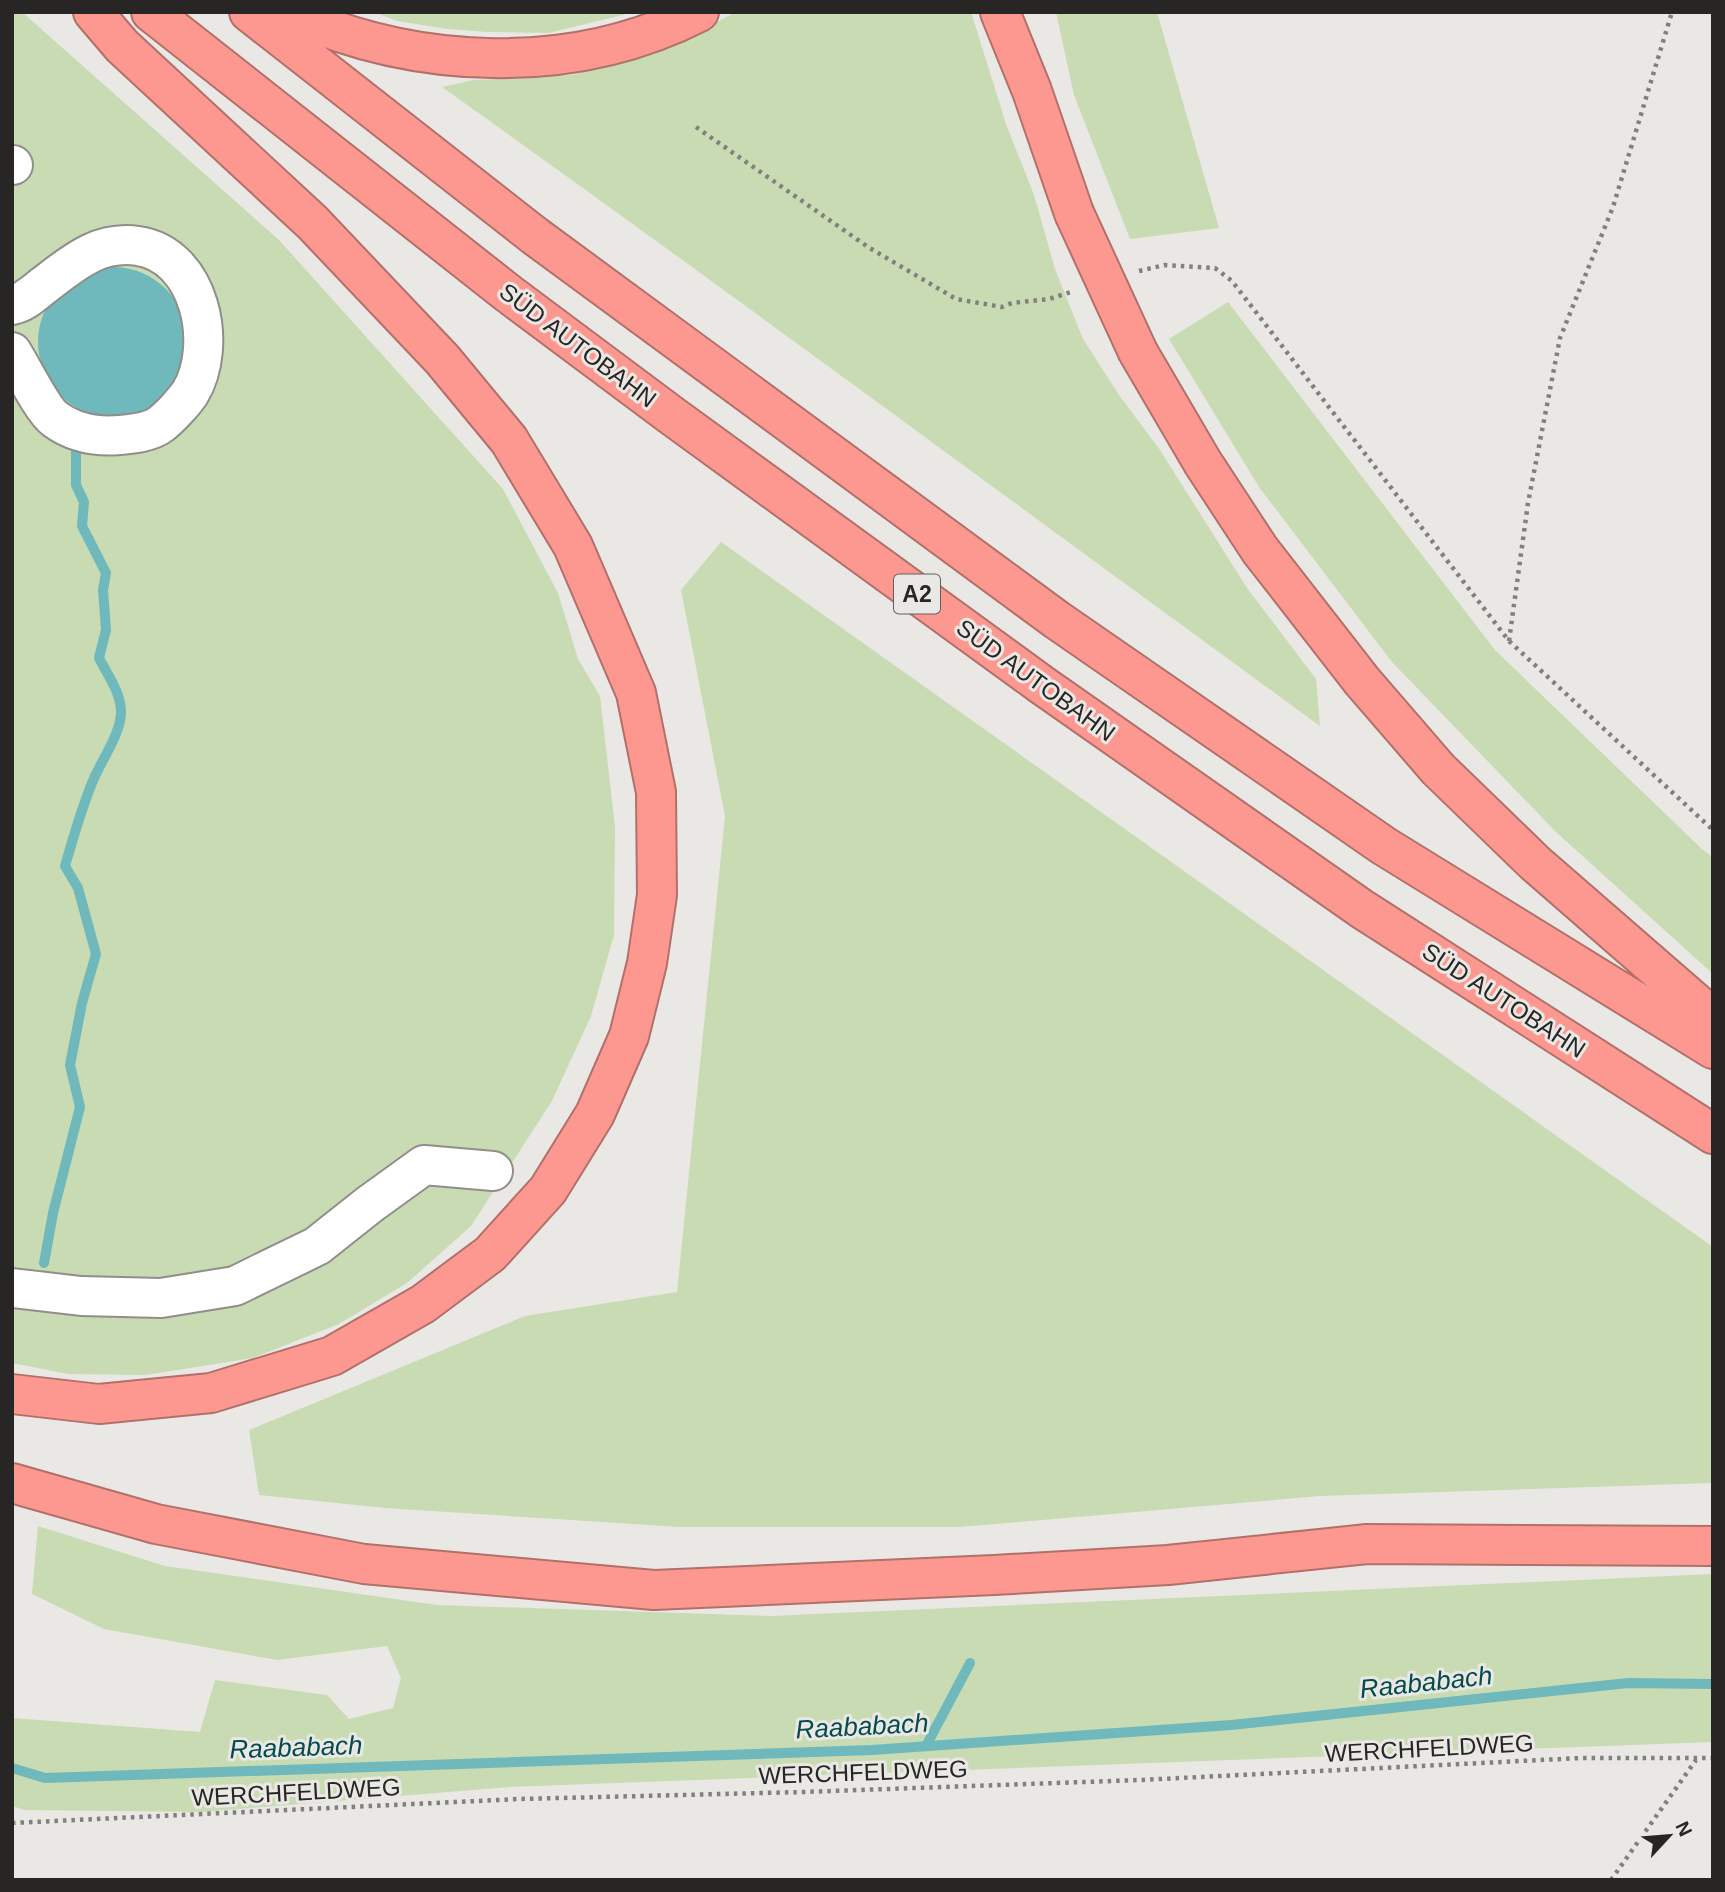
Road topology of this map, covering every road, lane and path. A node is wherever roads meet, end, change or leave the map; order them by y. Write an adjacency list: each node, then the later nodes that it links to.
1 (93, 12): 20 (highway)
2 (151, 12): 17 (highway, SÜD AUTOBAHN / A2)
3 (249, 12): 16 (highway, A2)
4 (288, 12): 5 (highway)
5 (699, 12)
6 (1000, 12): 9 (highway)
7 (1019, 12): 9 (highway)
8 (1672, 12): 13 (path)
9 (1032, 91): 15 (highway, bridge)
10 (12, 305): 11 (lane)
11 (12, 352)
12 (1496, 625): 13 (path)
13 (1509, 642): 14 (path)
14 (1713, 830)
15 (1713, 1018)
16 (1713, 1049)
17 (1713, 1133)
18 (493, 1171): 19 (lane)
19 (12, 1288)
20 (12, 1394)
21 (12, 1483): 22 (highway)
22 (1713, 1546)
23 (1713, 1758): 24 (path, WERCHFELDWEG)
24 (1696, 1759): 25 (path, WERCHFELDWEG); 26 (path)
25 (13, 1823)
26 (1611, 1880)

